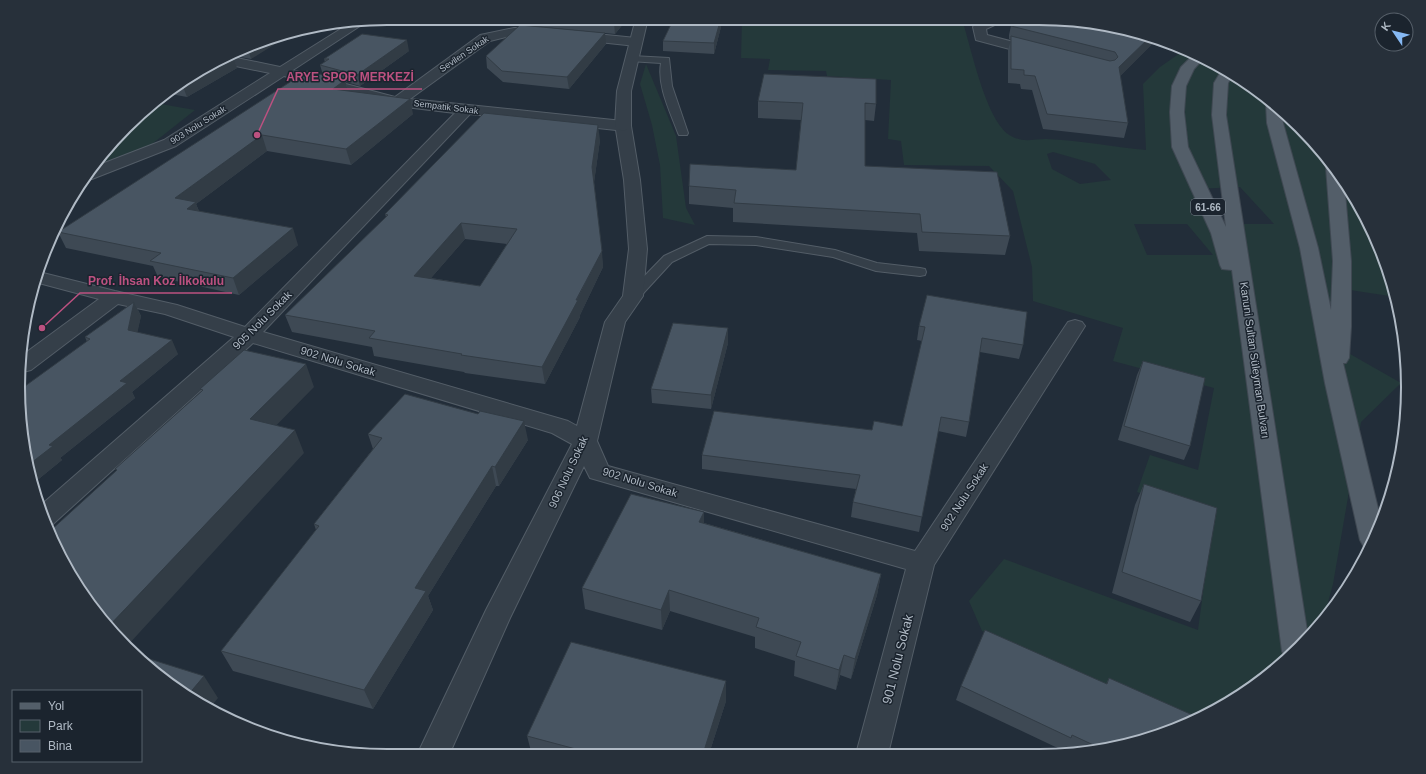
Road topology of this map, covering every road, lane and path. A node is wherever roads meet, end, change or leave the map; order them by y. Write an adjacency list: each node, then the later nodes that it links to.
1 (640, 25): 4 (street, 906 Nolu Sokak)
2 (984, 25): 5 (street)
3 (352, 27): 9 (street, 903 Nolu Sokak)
4 (636, 42): 6 (street, 906 Nolu Sokak); 11 (street, Sevilen Sokak)
5 (1053, 57)
6 (632, 59): 14 (street, 906 Nolu Sokak); 15 (lane)
7 (1195, 60): 24 (main road, 61-66)
8 (230, 61): 9 (street, Sempatik Sokak)
9 (283, 72): 11 (street, Sempatik Sokak); 16 (street, 903 Nolu Sokak)
10 (1225, 76): 24 (main road, Kanuni Sultan Süleyman Bulvarı / 61-66)
11 (397, 102): 12 (street, Sempatik Sokak)
12 (466, 110): 14 (street, Sempatik Sokak); 23 (street, 905 Nolu Sokak)
13 (1273, 111): 26 (main road)
14 (623, 126): 20 (street, 906 Nolu Sokak)
15 (683, 134)
16 (96, 172)
17 (1335, 179): 26 (main road)
18 (920, 272): 20 (lane)
19 (42, 278): 21 (street, 902 Nolu Sokak)
20 (633, 296): 27 (street, 906 Nolu Sokak)
21 (114, 297): 23 (street, 902 Nolu Sokak); 25 (street)
22 (1075, 326): 30 (street, 902 Nolu Sokak)
23 (249, 334): 27 (street, 902 Nolu Sokak); 28 (street, 905 Nolu Sokak)
24 (1255, 362): 31 (main road, Kanuni Sultan Süleyman Bulvarı / 61-66)
25 (26, 363)
26 (1336, 383): 29 (main road)
27 (585, 441): 30 (street, 902 Nolu Sokak); 32 (street, 906 Nolu Sokak)
28 (48, 513)
29 (1371, 531)
30 (921, 563): 33 (street, 901 Nolu Sokak)
31 (1295, 643)
32 (436, 749)
33 (873, 749)

